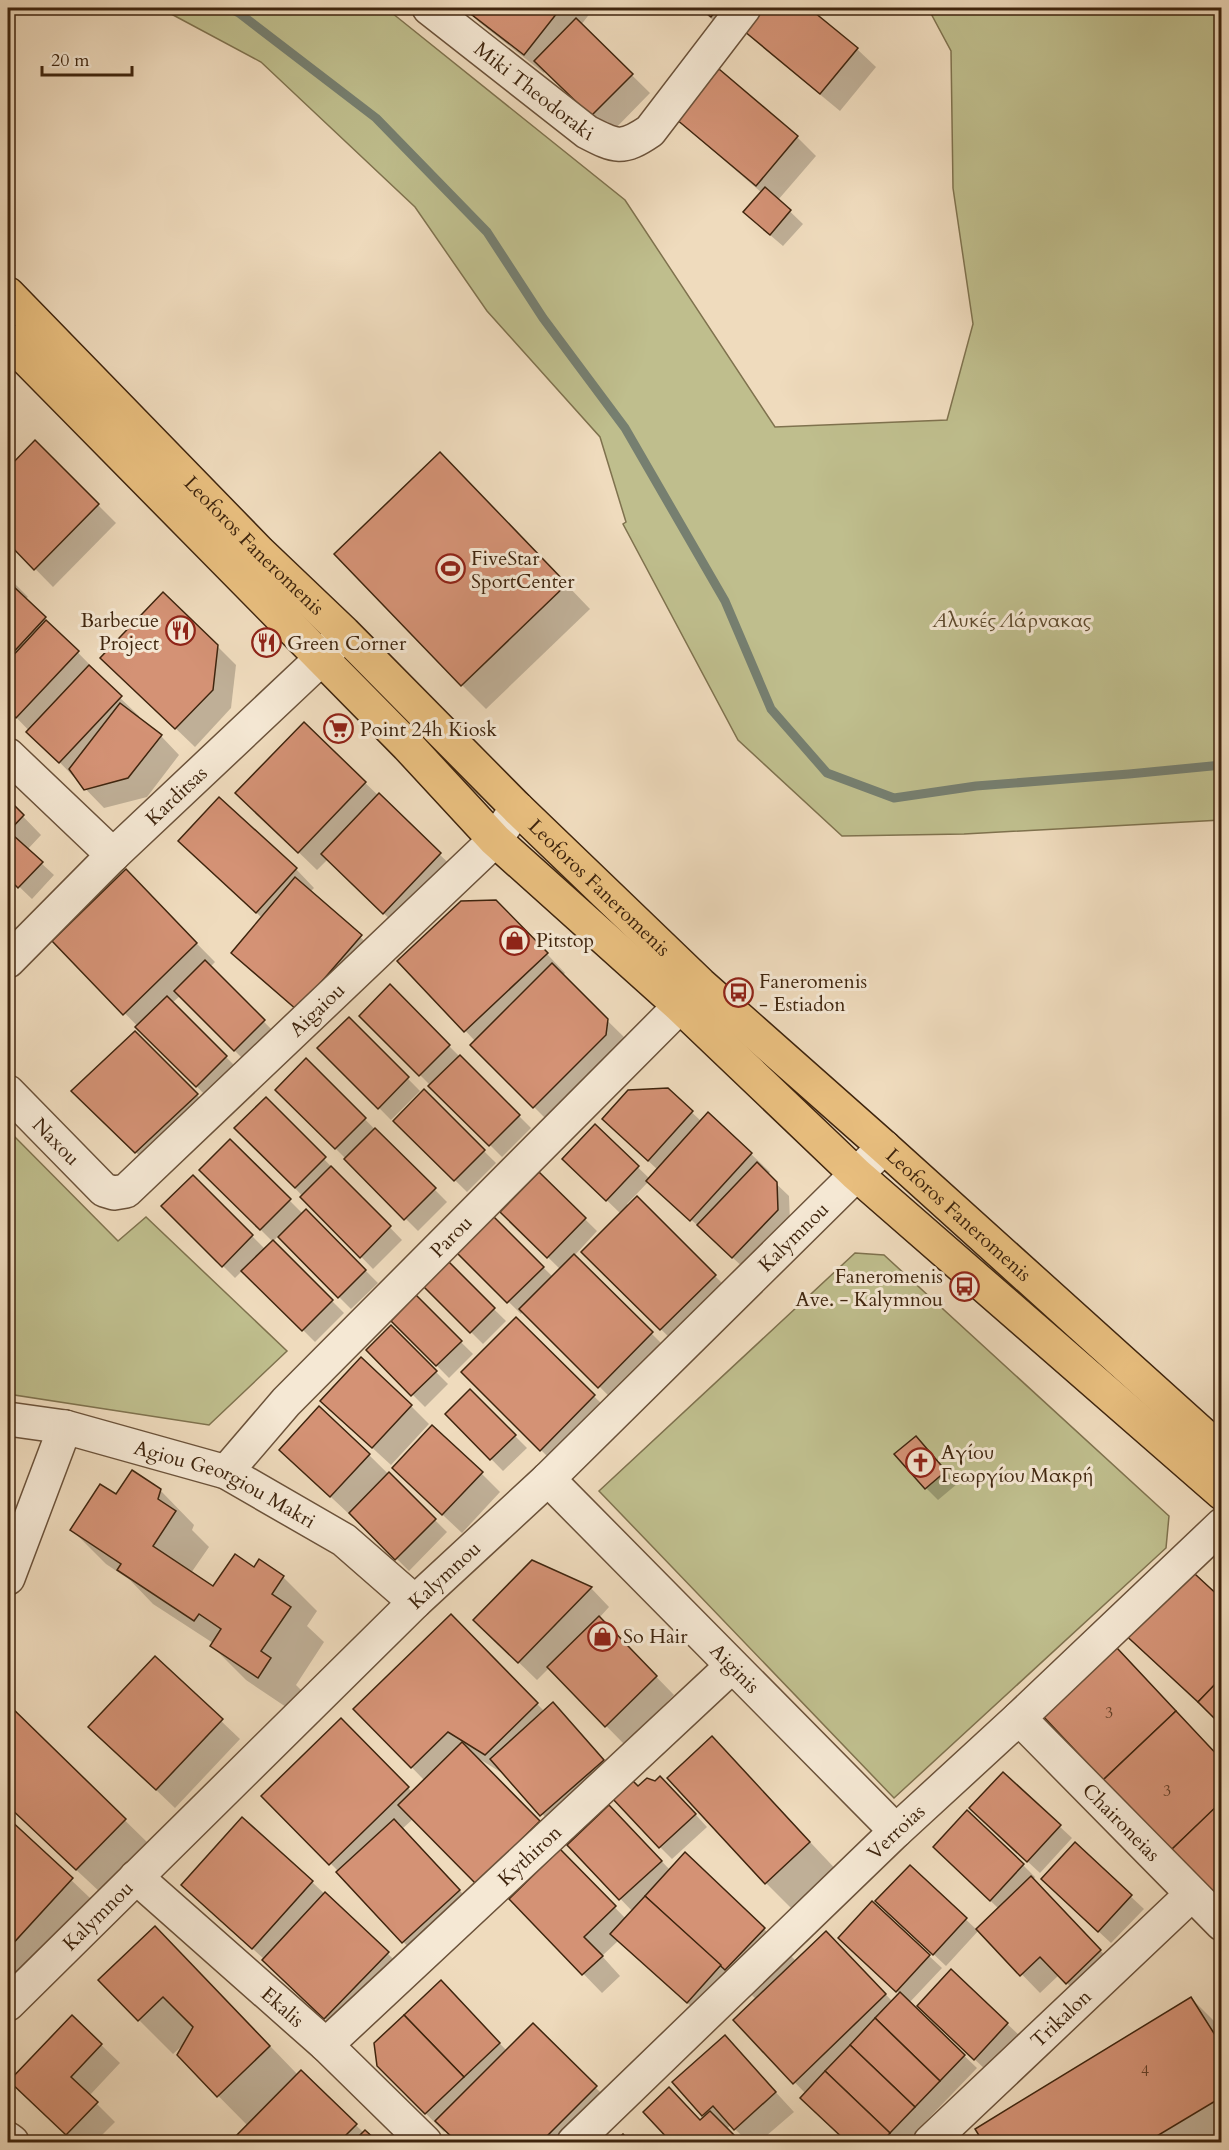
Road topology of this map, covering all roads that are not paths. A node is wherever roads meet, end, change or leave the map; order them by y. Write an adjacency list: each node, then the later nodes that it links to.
1 (429, 8): 2 (street, Miki Theodoraki)
2 (744, 8)
3 (8, 294): 5 (main road, Leoforos Faneromenis)
4 (8, 340): 6 (main road, Leoforos Faneromenis)
5 (344, 633): 6 (street, Karditsas); 8 (main road, Leoforos Faneromenis)
6 (322, 658): 9 (main road, Leoforos Faneromenis); 10 (street, Karditsas)
7 (8, 754): 10 (street)
8 (517, 808): 9 (street, Aigaiou); 14 (main road, Leoforos Faneromenis)
9 (495, 840): 12 (main road, Leoforos Faneromenis); 16 (street, Aigaiou)
10 (113, 855): 11 (street, Karditsas)
11 (8, 961)
12 (681, 1006): 15 (main road, Leoforos Faneromenis); 20 (street, Parou)
13 (8, 1092): 16 (street, Naxou)
14 (884, 1147): 15 (street, Kalymnou); 19 (main road, Leoforos Faneromenis)
15 (856, 1174): 21 (street, Kalymnou); 22 (main road, Leoforos Faneromenis)
16 (104, 1190)
17 (8, 1419): 18 (street, Agiou Georgiou Makri)
18 (65, 1427): 20 (street, Agiou Georgiou Makri); 24 (street)
19 (1221, 1452)
20 (226, 1472): 25 (street, Agiou Georgiou Makri)
21 (548, 1479): 25 (street, Kalymnou); 26 (street, Aiginis)
22 (1221, 1493)
23 (1221, 1525): 27 (street, Verroias)
24 (8, 1578)
25 (415, 1602): 29 (street, Kalymnou)
26 (732, 1665): 28 (street, Aiginis); 33 (street, Kythiron)
27 (1019, 1718): 28 (street, Verroias); 30 (street, Chaironeias)
28 (897, 1831): 37 (street, Verroias)
29 (136, 1877): 32 (street, Kalymnou); 33 (street, Ekalis)
30 (1192, 1894): 31 (street, Chaironeias); 38 (street, Trikalon)
31 (1221, 1924)
32 (8, 2004)
33 (327, 2045): 36 (street, Ekalis)
34 (8, 2139): 35 (street)
35 (12, 2142)
36 (425, 2142)
37 (574, 2142)
38 (930, 2142)

